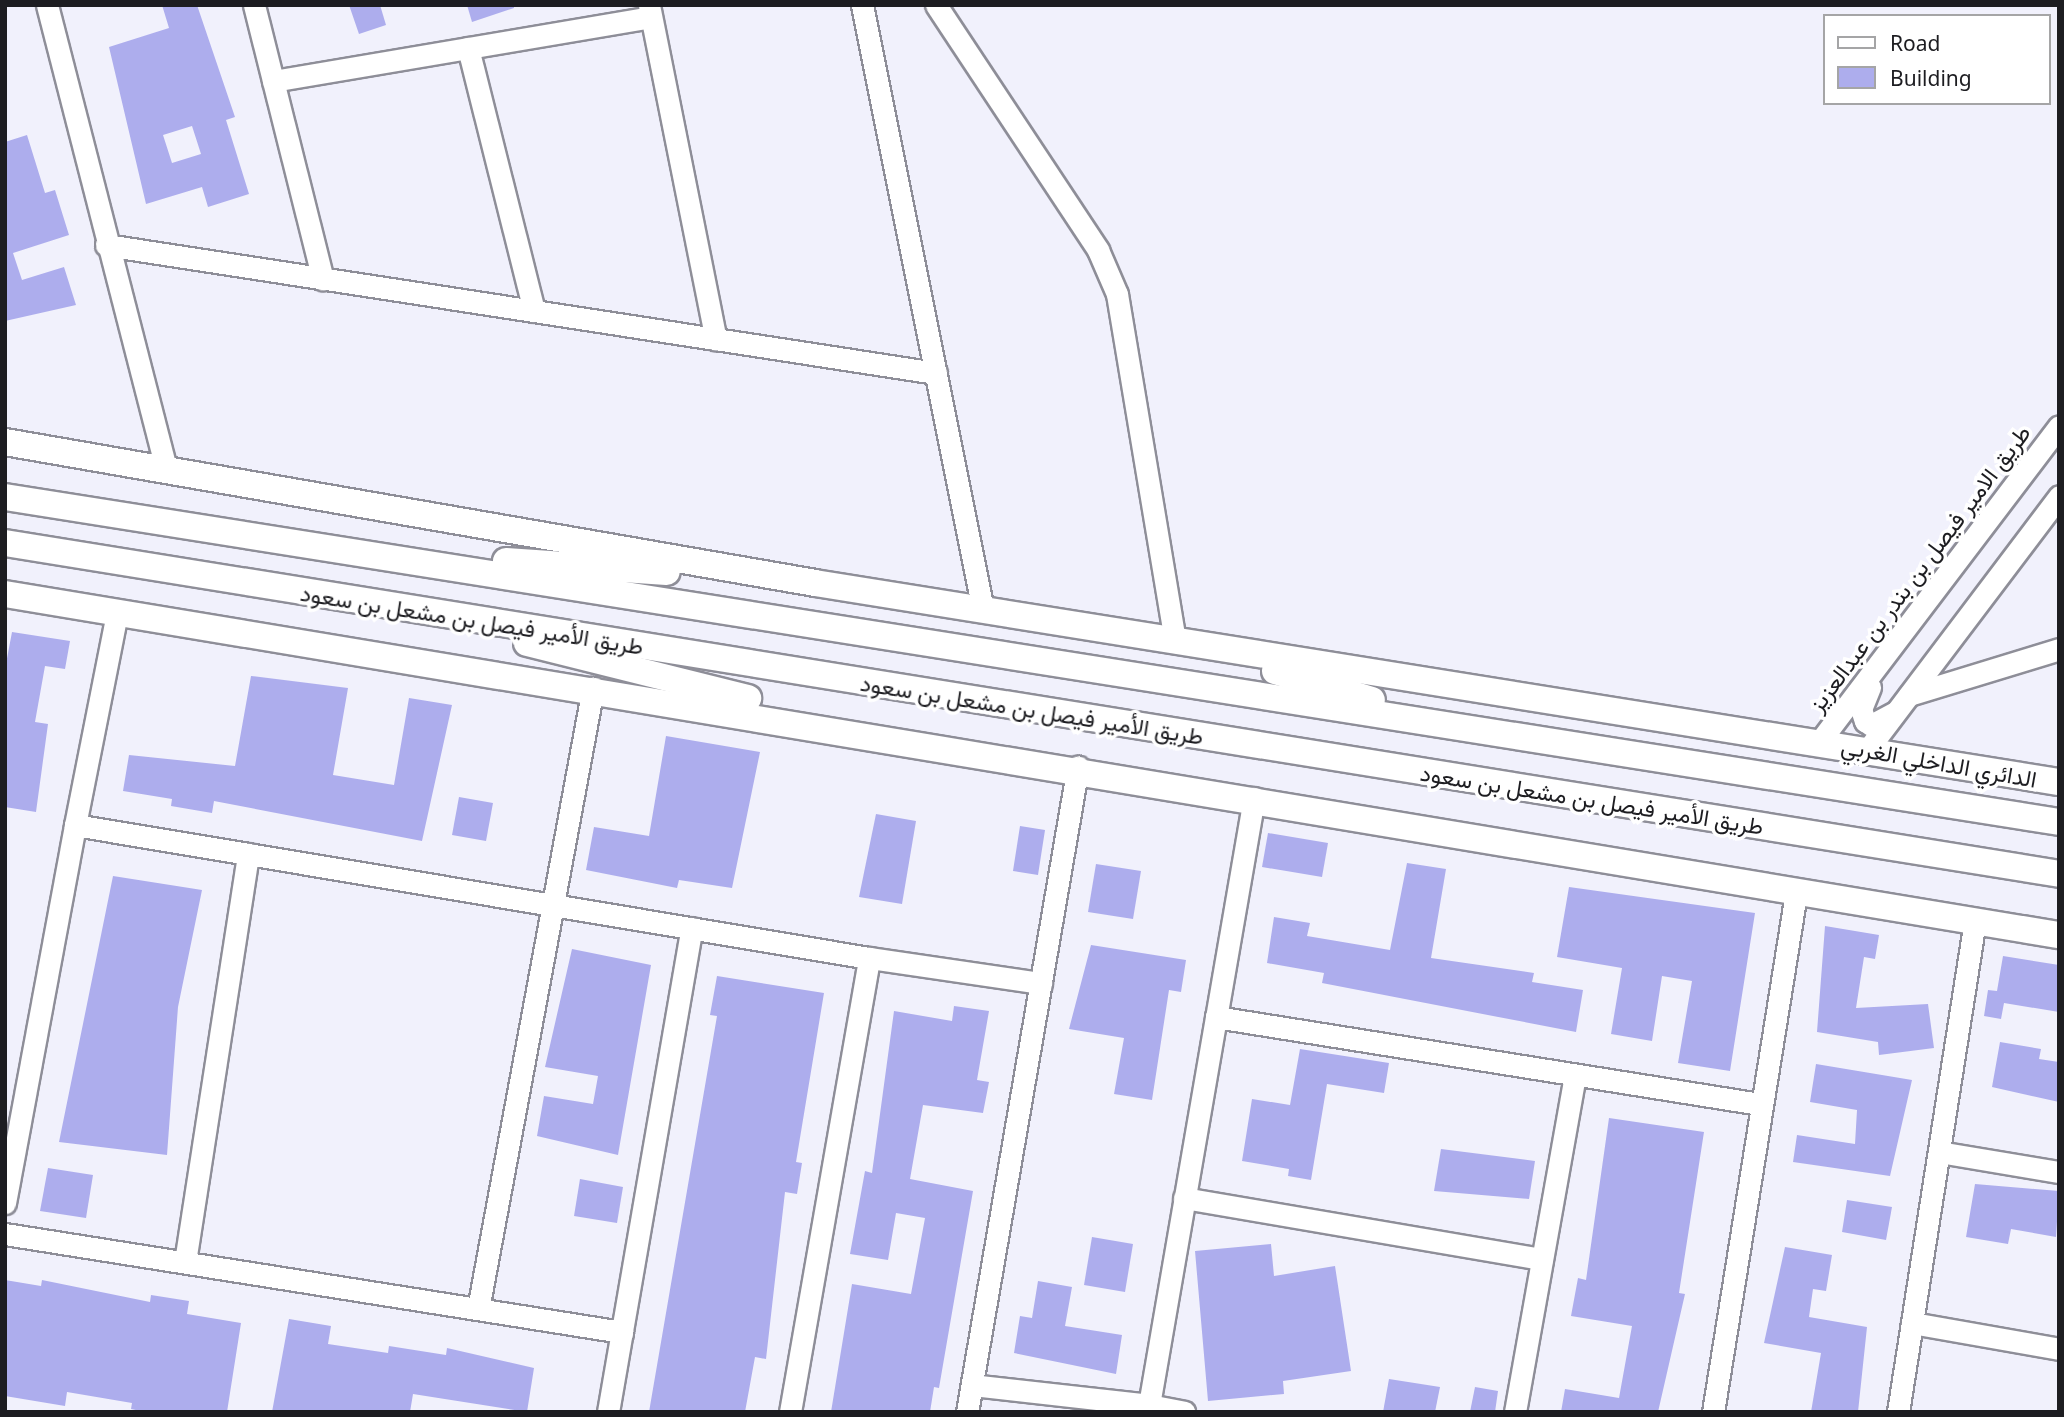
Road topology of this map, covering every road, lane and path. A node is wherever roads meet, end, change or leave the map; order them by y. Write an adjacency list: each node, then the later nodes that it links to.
1 (47, 5): 8 (street)
2 (254, 5): 7 (street)
3 (862, 5): 12 (street)
4 (936, 5): 26 (street)
5 (650, 11): 6 (street); 11 (street)
6 (468, 48): 7 (street); 10 (street)
7 (273, 81): 9 (street)
8 (106, 245): 9 (street); 15 (street)
9 (323, 279): 10 (street)
10 (534, 311): 11 (street)
11 (716, 339): 12 (street)
12 (936, 373): 24 (street)
13 (2059, 426): 28 (street, طريق الامير فيصل بن بندر بن عبدالعزيز)
14 (5, 442): 15 (main road)
15 (166, 470): 21 (main road)
16 (2059, 496): 30 (street)
17 (5, 497): 19 (main road, طريق الأمير فيصل بن مشعل بن سعود)
18 (5, 543): 23 (main road, طريق الأمير فيصل بن مشعل بن سعود)
19 (336, 549): 21 (main road); 31 (main road, طريق الأمير فيصل بن مشعل بن سعود)
20 (5, 578): 25 (main road)
21 (815, 583): 24 (main road)
22 (5, 594): 25 (main road)
23 (352, 599): 34 (main road); 41 (main road, طريق الأمير فيصل بن مشعل بن سعود)
24 (983, 610): 26 (main road)
25 (117, 613): 29 (main road); 39 (street)
26 (1174, 642): 31 (main road); 32 (main road, الدائري الداخلي الغربي)
27 (2059, 649): 30 (street)
28 (1881, 663): 30 (street); 32 (street, طريق الامير فيصل بن بندر بن عبدالعزيز)
29 (593, 688): 34 (main road); 43 (street)
30 (1902, 704): 33 (street)
31 (1475, 730): 38 (main road, طريق الأمير فيصل بن مشعل بن سعود)
32 (1820, 741): 33 (main road, الدائري الداخلي الغربي)
33 (1868, 749): 36 (main road, الدائري الداخلي الغربي)
34 (956, 750): 35 (main road)
35 (1078, 768): 37 (main road); 48 (street)
36 (2059, 782)
37 (1254, 798): 42 (main road); 49 (street)
38 (2059, 822)
39 (75, 825): 40 (street); 55 (street)
40 (247, 854): 43 (street); 58 (street)
41 (2059, 874)
42 (1796, 894): 44 (main road); 51 (street)
43 (550, 904): 45 (street); 59 (street)
44 (1975, 922): 46 (main road); 52 (street)
45 (692, 928): 47 (street); 61 (street)
46 (2059, 935)
47 (869, 958): 48 (street); 66 (street)
48 (1041, 983): 63 (street)
49 (1216, 1017): 50 (street); 54 (street)
50 (1575, 1075): 51 (street); 57 (street)
51 (1760, 1104): 70 (street)
52 (1939, 1152): 53 (street); 60 (street)
53 (2059, 1172)
54 (1184, 1198): 57 (street); 64 (street)
55 (5, 1203)
56 (5, 1234): 58 (street)
57 (1542, 1259): 69 (street)
58 (185, 1262): 59 (street)
59 (478, 1309): 61 (street)
60 (1912, 1323): 62 (street); 71 (street)
61 (622, 1332): 65 (street)
62 (2059, 1349)
63 (972, 1385): 64 (street); 67 (street)
64 (1149, 1405): 68 (street)
65 (608, 1412)
66 (790, 1412)
67 (967, 1412)
68 (1184, 1412)
69 (1515, 1412)
70 (1713, 1412)
71 (1898, 1412)

